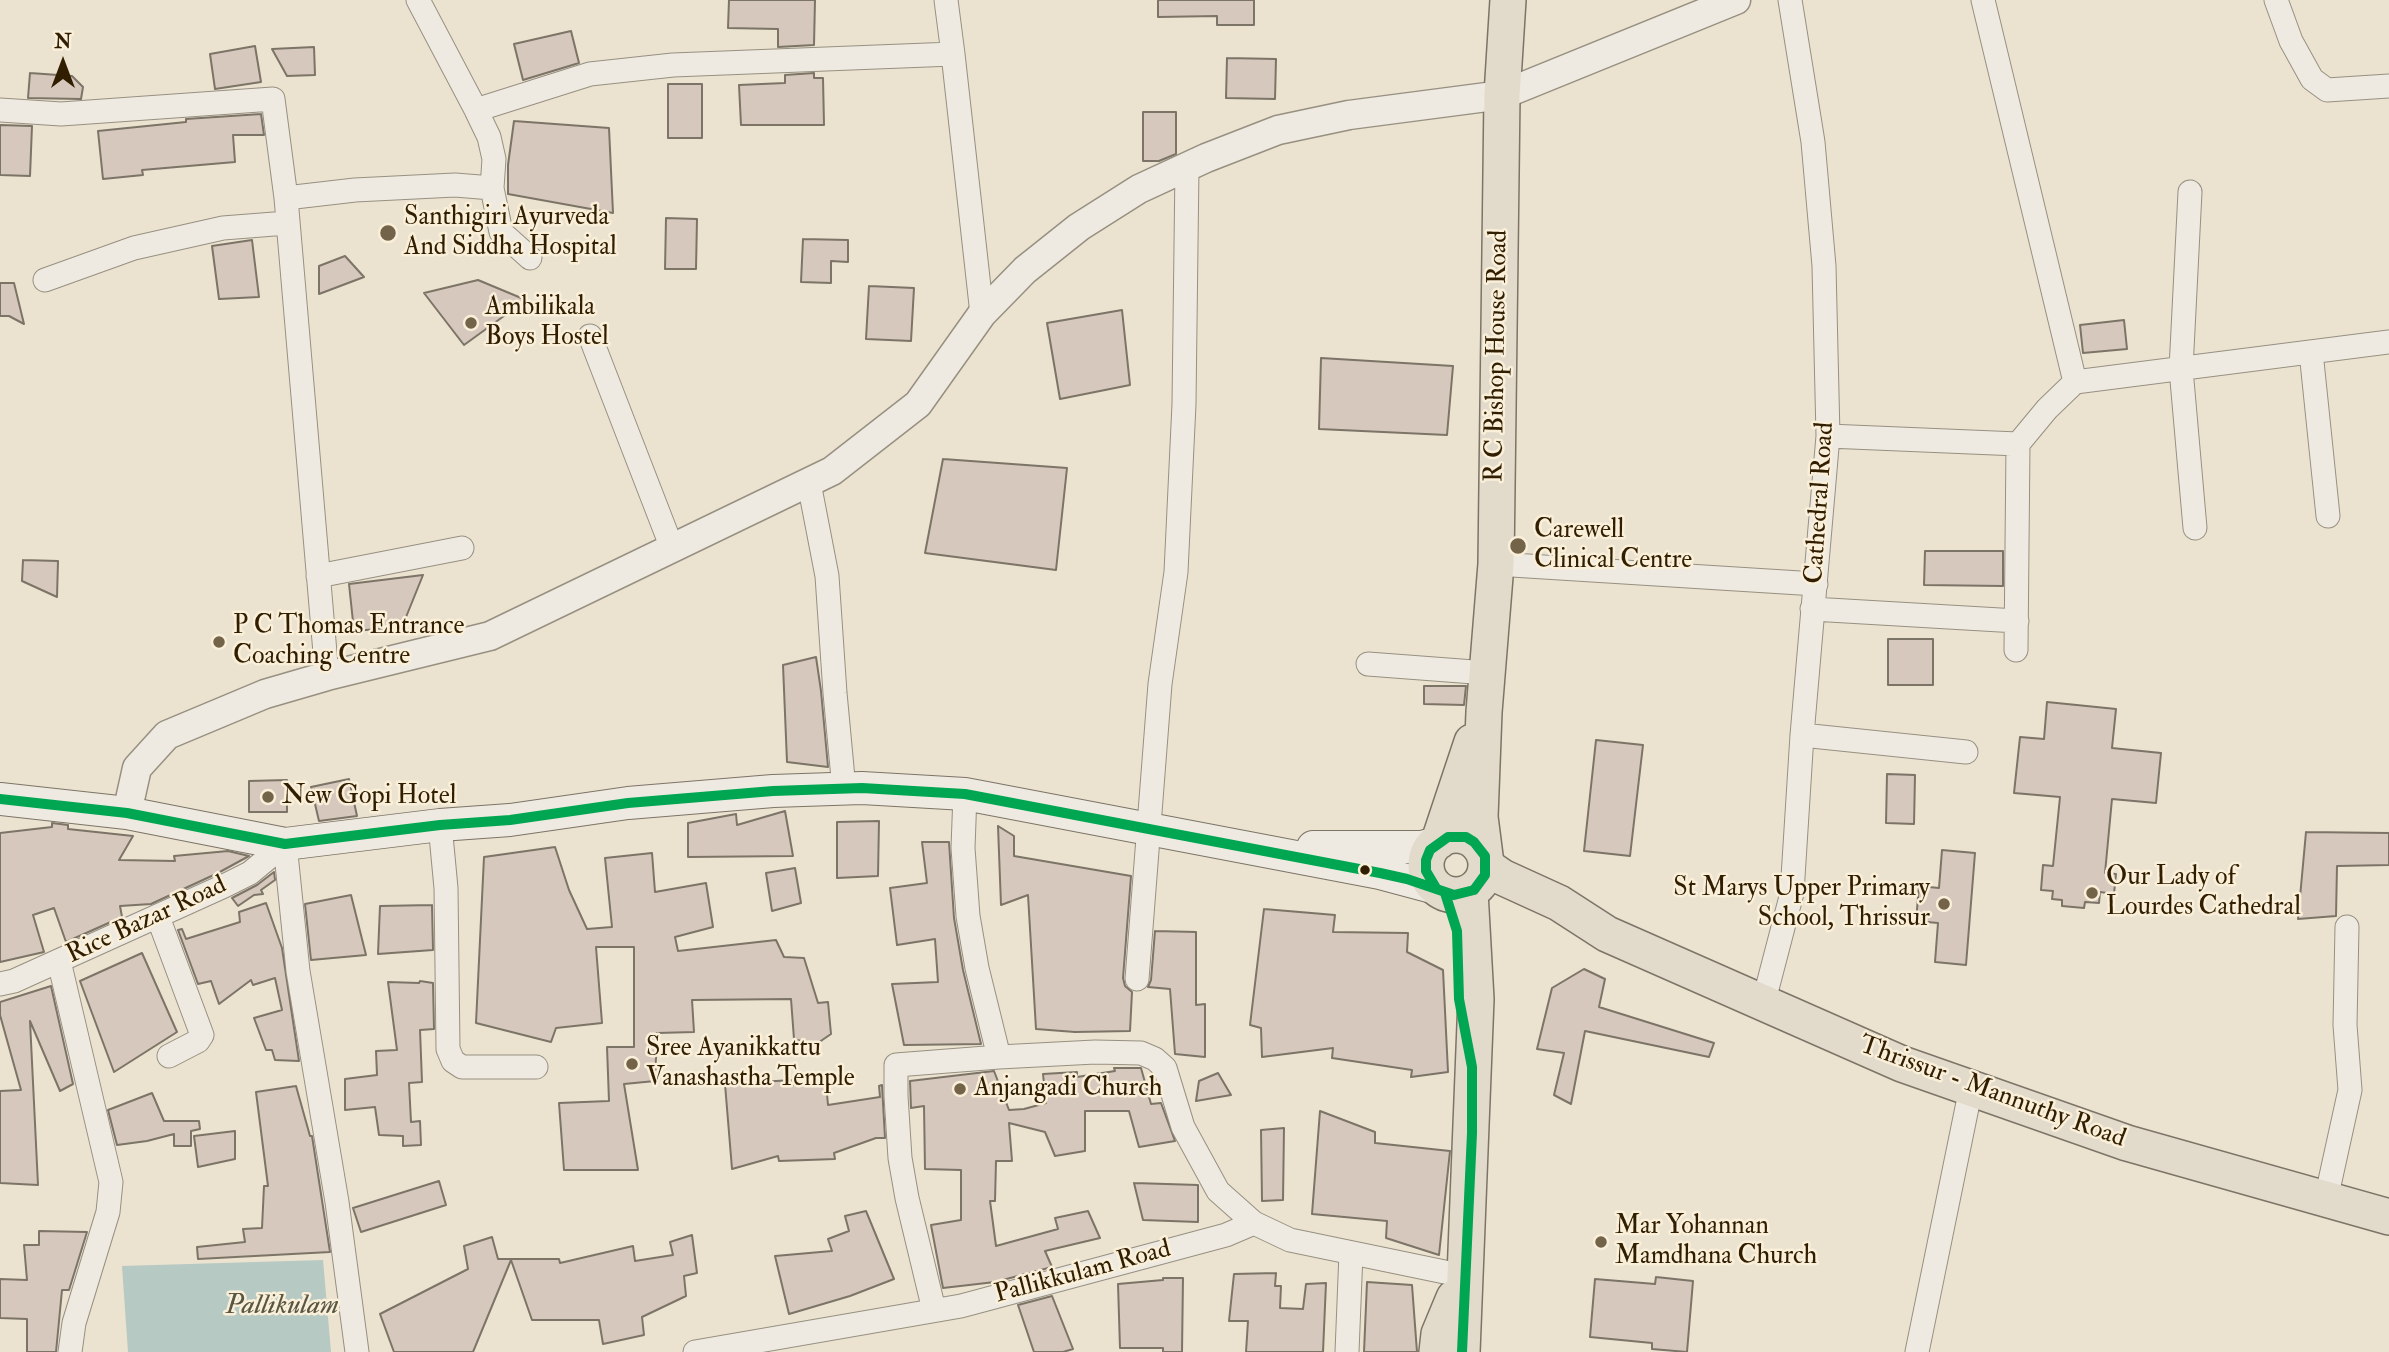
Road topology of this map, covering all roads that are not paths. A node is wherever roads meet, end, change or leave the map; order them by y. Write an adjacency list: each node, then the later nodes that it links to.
1 (418, 0): 12 (street)
2 (946, 0): 8 (street)
3 (1508, 0): 10 (main road, R C Bishop House Road)
4 (1736, 0): 10 (street)
5 (1790, 0): 26 (street, Cathedral Road)
6 (1983, 0): 25 (street)
7 (2276, 0): 9 (street)
8 (953, 54): 12 (street); 20 (street)
9 (2389, 86)
10 (1502, 95): 13 (street); 33 (main road, R C Bishop House Road)
11 (0, 110): 16 (street)
12 (476, 110): 14 (street)
13 (1187, 167): 20 (street); 50 (street)
14 (492, 188): 16 (street); 18 (street)
15 (2190, 192): 24 (street)
16 (286, 198): 17 (street)
17 (287, 223): 19 (street); 34 (street)
18 (530, 258)
19 (45, 280)
20 (982, 314): 28 (street)
21 (590, 337): 32 (street)
22 (2389, 342): 23 (street)
23 (2311, 352): 24 (street); 29 (street)
24 (2181, 369): 25 (street); 30 (street)
25 (2076, 382): 27 (street)
26 (1828, 436): 27 (street); 35 (street, Cathedral Road)
27 (2018, 444): 37 (street)
28 (809, 482): 32 (street); 45 (street)
29 (2328, 516)
30 (2195, 528)
31 (462, 548): 34 (street)
32 (672, 548): 41 (street)
33 (1496, 564): 35 (street); 40 (main road, R C Bishop House Road)
34 (318, 576): 41 (street)
35 (1816, 584): 36 (street, Cathedral Road)
36 (1812, 609): 37 (street); 43 (street, Cathedral Road)
37 (2017, 621): 38 (street)
38 (2016, 650)
39 (1368, 664): 40 (street)
40 (1487, 673): 42 (main road, R C Bishop House Road)
41 (327, 676): 48 (street)
42 (1483, 712): 51 (main road); 54 (main road)
43 (1802, 735): 44 (street); 60 (street, Cathedral Road)
44 (1966, 752)
45 (844, 789): 46 (main road); 49 (main road)
46 (965, 794): 50 (main road); 62 (street)
47 (0, 799): 48 (main road)
48 (127, 813): 52 (main road)
49 (440, 825): 52 (main road); 63 (street)
50 (1149, 830): 53 (main road); 58 (street)
51 (1438, 841): 53 (main road); 54 (main road); 54 (main road, Thrissur - Mannuthy Road)
52 (285, 844): 55 (street, Rice Bazar Road); 72 (street)
53 (1262, 852): 54 (main road)
54 (1466, 881): 60 (main road, Thrissur - Mannuthy Road); 69 (main road)
55 (159, 917): 57 (street, Rice Bazar Road); 61 (street)
56 (2347, 928): 65 (street)
57 (59, 961): 59 (street, Rice Bazar Road); 71 (street)
58 (1137, 979)
59 (0, 984)
60 (1763, 1004): 64 (main road, Thrissur - Mannuthy Road)
61 (169, 1056)
62 (999, 1058): 67 (street); 70 (street)
63 (536, 1067)
64 (1971, 1088): 65 (main road, Thrissur - Mannuthy Road); 77 (street)
65 (2326, 1199): 66 (main road, Thrissur - Mannuthy Road)
66 (2389, 1217)
67 (1254, 1223): 68 (street); 70 (street, Pallikkulam Road)
68 (1351, 1253): 69 (street); 74 (street)
69 (1464, 1276): 75 (main road); 76 (main road)
70 (934, 1310): 73 (street, Pallikkulam Road)
71 (70, 1352)
72 (357, 1352)
73 (695, 1352)
74 (1347, 1352)
75 (1437, 1352)
76 (1462, 1352)
77 (1917, 1352)

